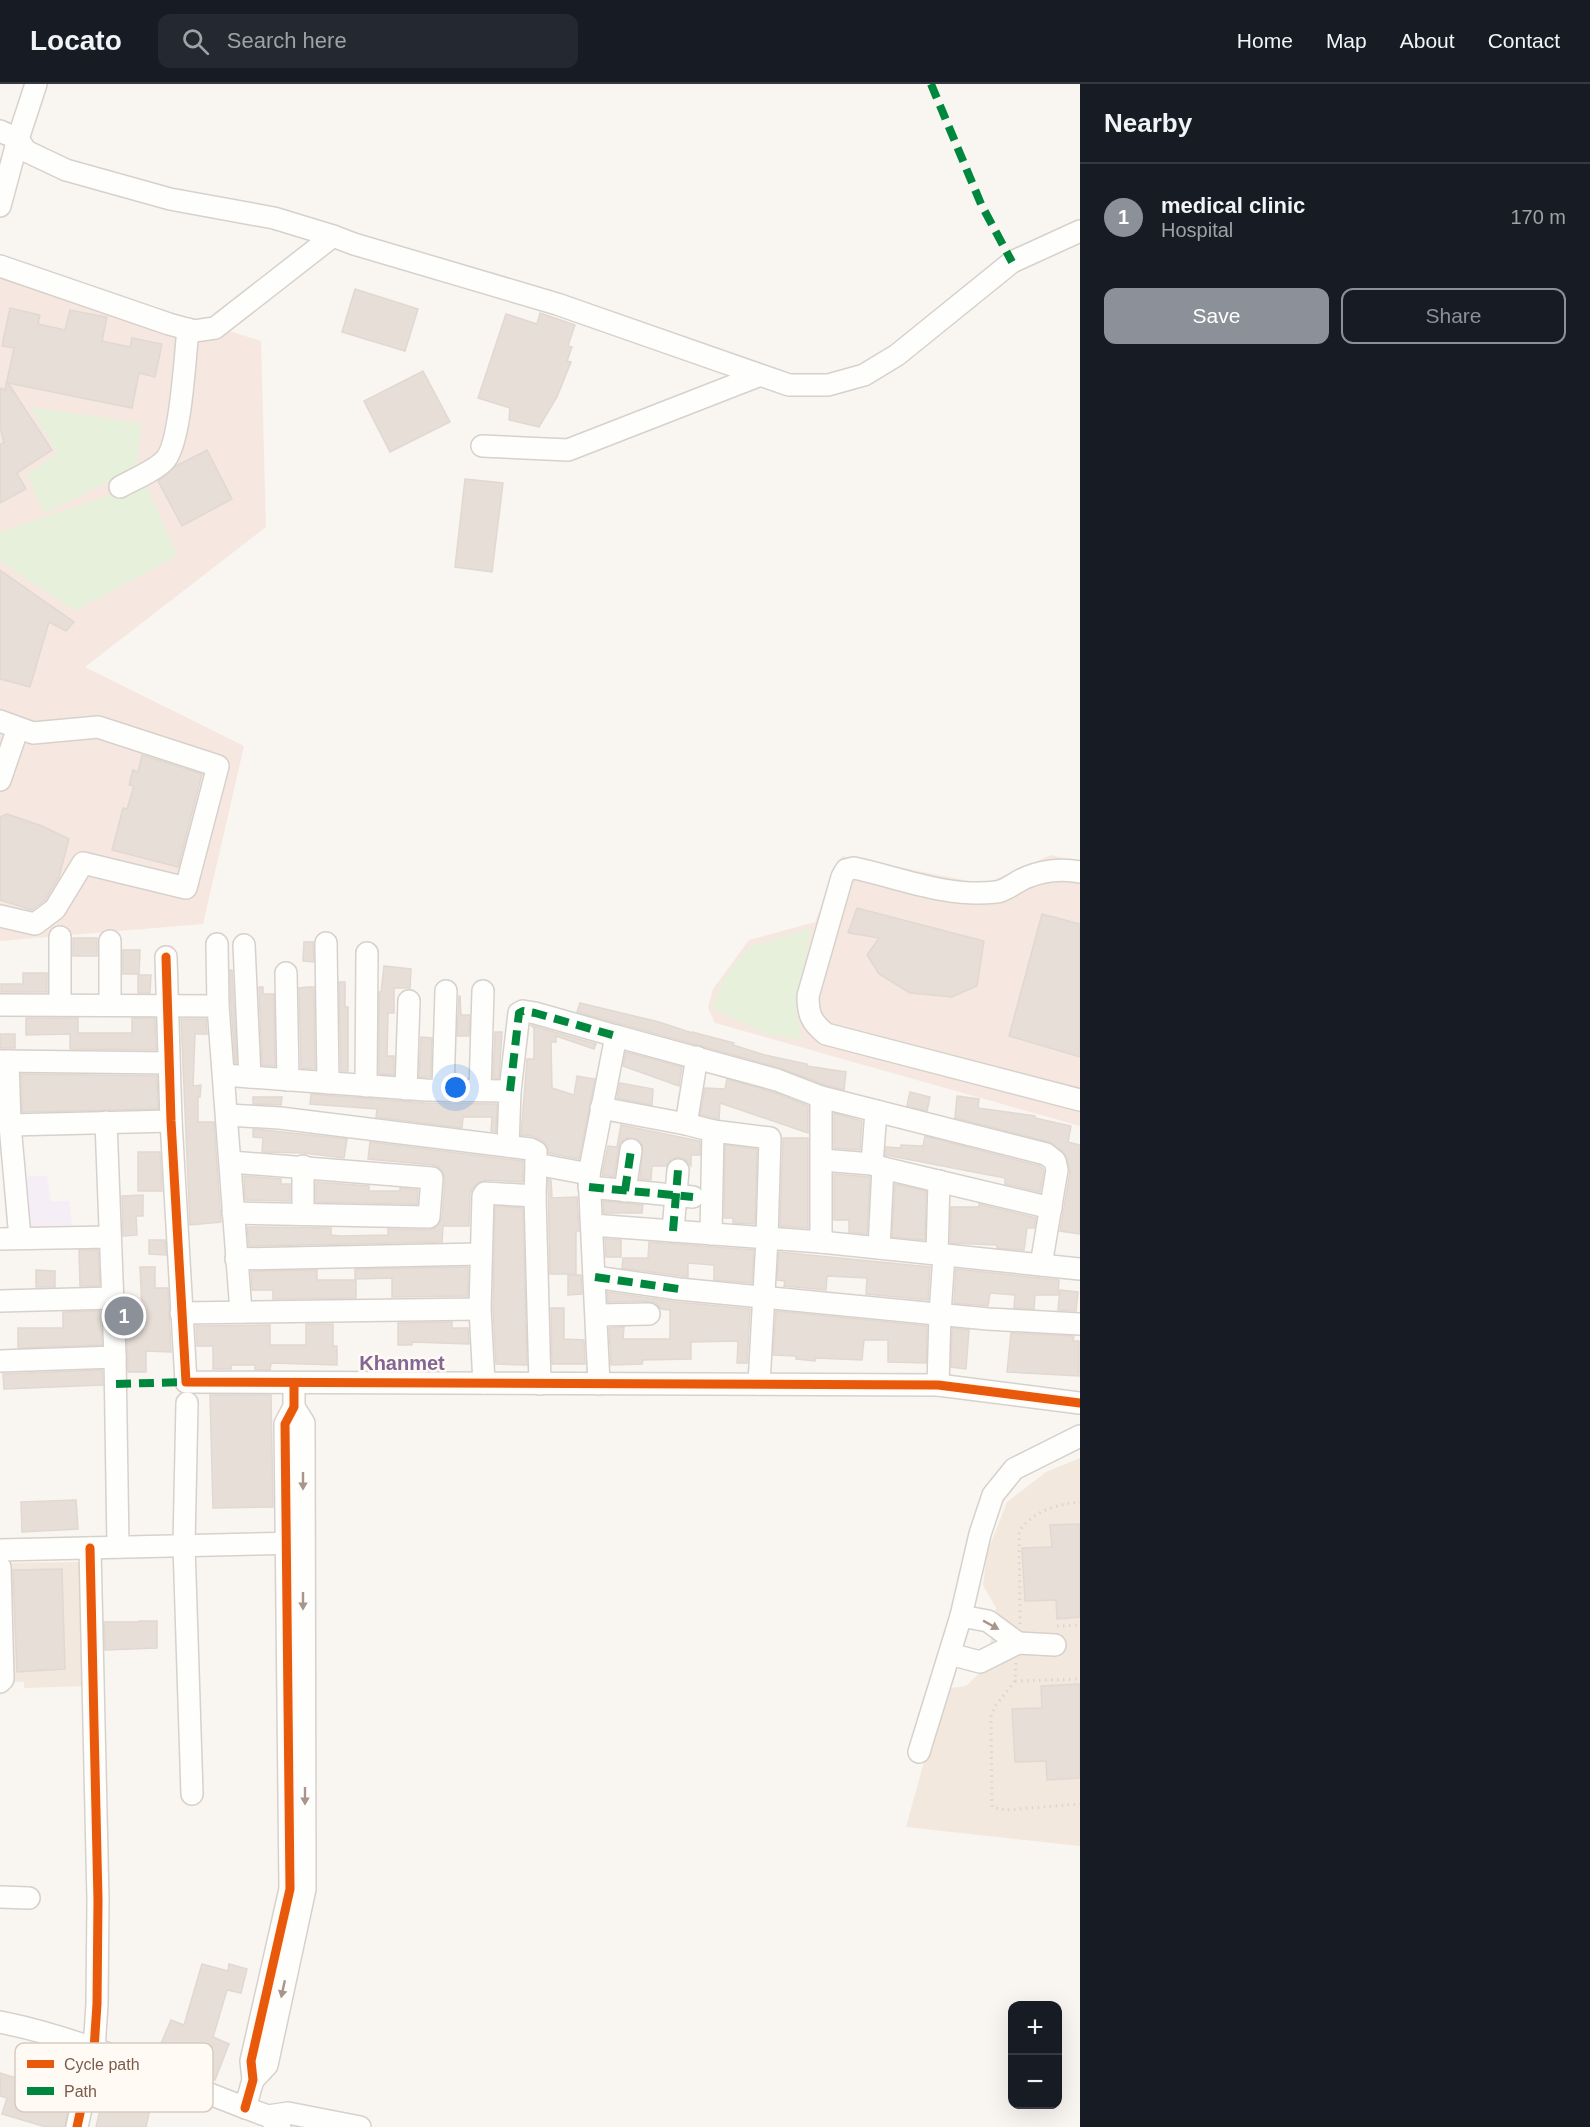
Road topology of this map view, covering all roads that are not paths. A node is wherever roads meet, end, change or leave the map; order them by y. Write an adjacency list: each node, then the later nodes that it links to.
1 (36, 84): 2 (street)
2 (9, 135): 3 (street); 5 (street)
3 (0, 206)
4 (1080, 231): 8 (street)
5 (333, 236): 7 (street); 8 (street)
6 (0, 266): 7 (street)
7 (188, 329): 10 (street)
8 (758, 376): 9 (street)
9 (482, 446)
10 (120, 487)
11 (9, 725): 12 (street); 14 (street)
12 (0, 780)
13 (1080, 872): 45 (street)
14 (0, 915)
15 (60, 937): 27 (street)
16 (110, 941): 28 (street)
17 (326, 943): 38 (street)
18 (217, 944): 30 (street)
19 (244, 945): 36 (street)
20 (368, 953): 39 (street)
21 (166, 957): 29 (street)
22 (286, 973): 37 (street)
23 (446, 991): 41 (street)
24 (483, 991): 42 (street)
25 (409, 1001): 40 (street)
26 (0, 1005): 27 (street)
27 (60, 1005): 28 (street)
28 (110, 1005): 29 (street)
29 (168, 1006): 30 (street); 34 (street)
30 (218, 1006): 35 (street)
31 (616, 1036): 32 (street); 43 (street); 46 (street)
32 (697, 1057): 44 (street); 51 (street)
33 (4, 1061): 34 (street); 52 (street)
34 (169, 1063): 49 (street)
35 (224, 1075): 36 (street); 48 (street)
36 (250, 1077): 37 (street)
37 (288, 1080): 38 (street)
38 (328, 1083): 39 (street)
39 (366, 1086): 40 (street)
40 (406, 1089): 41 (street)
41 (443, 1090): 42 (street)
42 (480, 1090): 43 (street)
43 (510, 1091): 54 (street)
44 (821, 1097): 47 (street); 56 (street)
45 (1080, 1100)
46 (601, 1108): 51 (street); 62 (street)
47 (876, 1111): 60 (street); 67 (street)
48 (227, 1115): 54 (street); 57 (street)
49 (171, 1121): 50 (street); 89 (street)
50 (106, 1122): 52 (street); 73 (street)
51 (686, 1124): 53 (street)
52 (10, 1125): 75 (street)
53 (713, 1131): 72 (street); 74 (street)
54 (508, 1146): 58 (street)
55 (631, 1150): 64 (street)
56 (822, 1160): 60 (street); 76 (street)
57 (231, 1162): 59 (street); 68 (street)
58 (536, 1164): 62 (street); 65 (street)
59 (303, 1166): 69 (street); 69 (street)
60 (878, 1166): 63 (street); 77 (street)
61 (678, 1170): 66 (street)
62 (589, 1181): 64 (street); 70 (street)
63 (939, 1181): 67 (street); 79 (street)
64 (626, 1191): 66 (street)
65 (534, 1196): 78 (street); 98 (street)
66 (684, 1196): 71 (street)
67 (1051, 1208): 81 (street)
68 (233, 1213): 69 (street); 80 (street)
69 (303, 1214)
70 (592, 1225): 71 (street); 83 (street)
71 (673, 1231): 72 (street)
72 (711, 1234): 74 (street)
73 (110, 1237): 75 (street); 85 (street)
74 (767, 1238): 76 (street); 84 (street)
75 (10, 1239)
76 (820, 1242): 77 (street)
77 (879, 1248): 79 (street)
78 (480, 1254): 80 (street); 87 (street)
79 (941, 1254): 81 (street); 91 (street)
80 (236, 1259): 88 (street)
81 (1041, 1265): 82 (street)
82 (1080, 1269)
83 (595, 1277): 84 (street); 92 (street)
84 (764, 1296): 91 (street); 100 (street)
85 (113, 1298): 86 (street); 94 (street)
86 (0, 1301)
87 (480, 1309): 88 (street); 97 (street)
88 (241, 1312): 89 (street)
89 (181, 1313): 96 (street)
90 (649, 1314): 92 (street)
91 (939, 1314): 93 (street); 101 (street)
92 (597, 1315): 99 (street)
93 (1080, 1324)
94 (115, 1357): 95 (street); 107 (street)
95 (0, 1361)
96 (294, 1383): 97 (street); 105 (street)
97 (484, 1383): 98 (street)
98 (540, 1384): 99 (street)
99 (599, 1384): 100 (street)
100 (759, 1384): 101 (street)
101 (938, 1385): 103 (street)
102 (187, 1403): 106 (street)
103 (1080, 1403)
104 (1080, 1436): 111 (street)
105 (294, 1543): 106 (street); 124 (street)
106 (184, 1545): 107 (street); 117 (street)
107 (118, 1547): 108 (street)
108 (90, 1548): 109 (street); 122 (street)
109 (0, 1550)
110 (0, 1567): 115 (street)
111 (961, 1616): 112 (street, one-way to 112); 114 (street)
112 (1019, 1635): 113 (street); 114 (street)
113 (1056, 1645)
114 (950, 1654): 116 (street)
115 (0, 1682)
116 (919, 1752)
117 (192, 1794)
118 (0, 1897): 119 (street)
119 (29, 1898)
120 (0, 2022): 121 (street)
121 (76, 2043)
122 (95, 2043)
123 (213, 2095): 124 (street)
124 (245, 2108): 126 (street)
125 (80, 2112): 127 (street)
126 (274, 2122): 128 (street)
127 (77, 2127)
128 (360, 2127)

